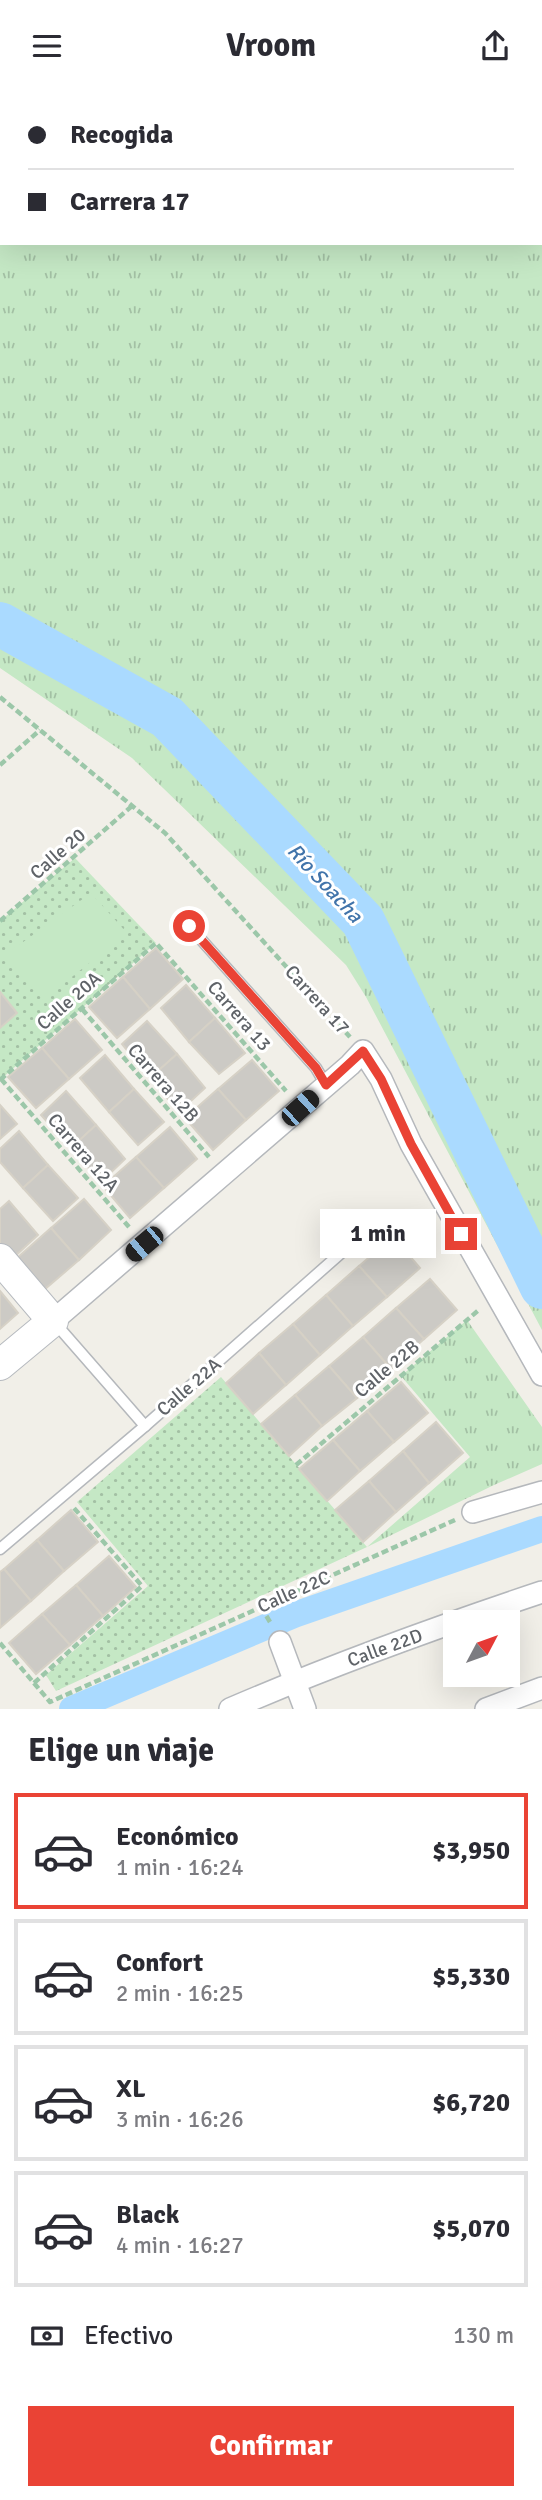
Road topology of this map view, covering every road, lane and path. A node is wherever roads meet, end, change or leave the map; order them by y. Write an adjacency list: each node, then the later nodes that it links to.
1 (0, 697): 2 (path, Carrera 17)
2 (40, 730): 3 (path); 4 (path, Carrera 17)
3 (0, 765)
4 (132, 806): 5 (path, Calle 20); 9 (path, Carrera 17)
5 (0, 921)
6 (189, 926): 11 (lane)
7 (156, 943): 8 (path, Calle 20A); 12 (path, Carrera 13)
8 (82, 1009): 10 (path, Calle 20A); 13 (path, Carrera 12B)
9 (363, 1051): 11 (street); 17 (street, Carrera 17)
10 (1, 1080): 15 (path, Carrera 12A)
11 (326, 1085): 12 (street)
12 (300, 1108): 13 (street)
13 (224, 1175): 15 (street)
14 (375, 1223): 21 (lane, Calle 22A)
15 (144, 1244): 18 (street)
16 (0, 1259): 18 (street)
17 (496, 1294): 20 (street, Carrera 17); 22 (path, Calle 22B)
18 (53, 1321): 19 (street); 21 (lane)
19 (0, 1365)
20 (542, 1375)
21 (145, 1426): 24 (lane, Calle 22A)
22 (296, 1465)
23 (542, 1492): 25 (street)
24 (63, 1495): 26 (lane, Calle 22A); 31 (path)
25 (473, 1512): 31 (path, Calle 22C)
26 (0, 1549)
27 (542, 1592): 30 (street, Calle 22D)
28 (280, 1642): 30 (street)
29 (0, 1643): 31 (path)
30 (294, 1681): 33 (street, Calle 22D); 34 (street)
31 (34, 1683)
32 (542, 1688): 35 (street)
33 (230, 1709)
34 (304, 1709)
35 (486, 1709)

